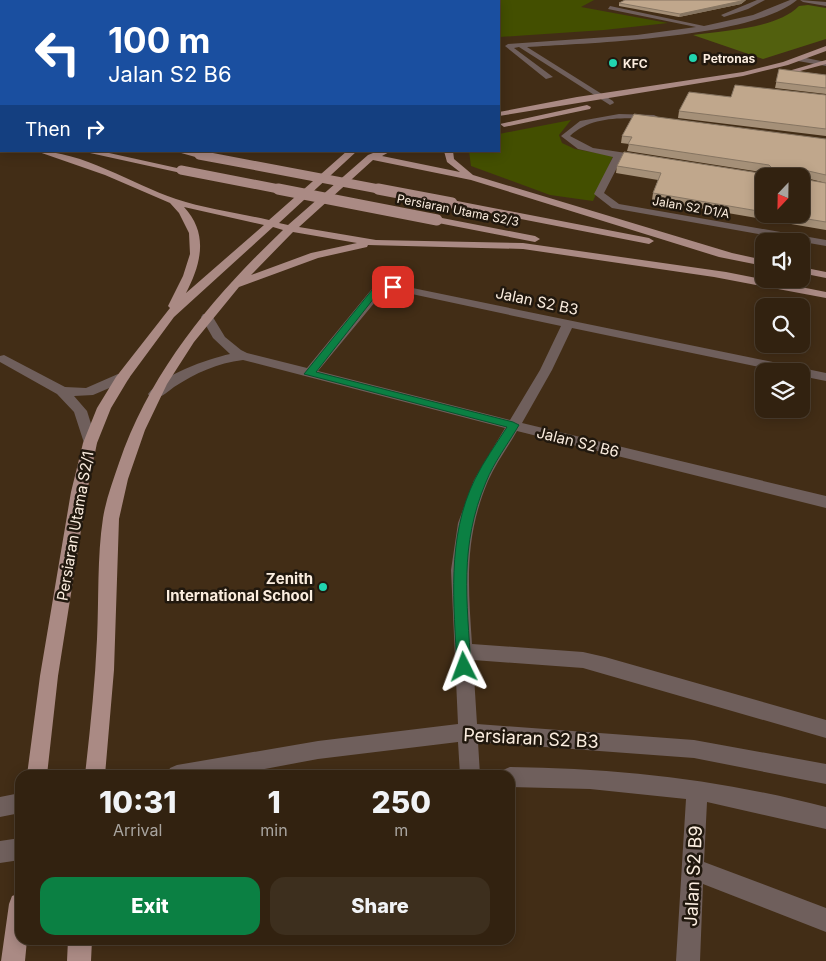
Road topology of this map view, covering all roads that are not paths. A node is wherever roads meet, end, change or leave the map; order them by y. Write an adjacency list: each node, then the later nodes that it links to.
1 (762, 0): 6 (street)
2 (794, 0): 9 (street)
3 (803, 0): 4 (street)
4 (826, 4)
5 (613, 6): 8 (street)
6 (717, 16)
7 (708, 18): 8 (street)
8 (690, 23): 9 (street)
9 (708, 27): 10 (street)
10 (520, 45): 15 (street); 17 (street)
11 (826, 48): 12 (main road)
12 (812, 54): 13 (main road); 14 (street)
13 (801, 58): 14 (street); 17 (main road)
14 (825, 62): 19 (main road)
15 (557, 82)
16 (571, 91): 18 (street)
17 (598, 96): 18 (main road); 19 (street)
18 (582, 98): 20 (street); 21 (main road)
19 (610, 103): 20 (main road)
20 (596, 106): 23 (main road)
21 (500, 114)
22 (665, 119): 30 (street)
23 (500, 124)
24 (43, 152): 34 (main road)
25 (90, 152): 43 (main road, Persiaran Utama S2/3, bridge)
26 (183, 152): 39 (main road, Persiaran Utama S2/3, bridge)
27 (352, 152): 31 (main road); 35 (main road, Persiaran Utama S2/1)
28 (385, 152): 31 (main road)
29 (448, 152): 33 (main road)
30 (618, 154): 32 (street); 37 (street, Jalan S2 D1/A)
31 (371, 156): 33 (main road); 36 (main road)
32 (657, 160)
33 (472, 178): 39 (main road)
34 (173, 200): 35 (main road); 46 (main road)
35 (271, 224): 36 (main road); 46 (main road, Persiaran Utama S2/1)
36 (289, 228): 38 (main road); 44 (main road)
37 (826, 243)
38 (376, 244): 43 (main road); 44 (main road)
39 (732, 257): 40 (main road, Persiaran Utama S2/3)
40 (755, 261)
41 (810, 272): 42 (main road)
42 (826, 275)
43 (726, 276): 45 (main road, Persiaran Utama S2/3)
44 (231, 287): 47 (main road)
45 (826, 295)
46 (170, 314): 54 (main road, Persiaran Utama S2/1)
47 (207, 317): 49 (street, Jalan S2 B6); 57 (main road)
48 (568, 324): 51 (street, Jalan S2 B3); 52 (street, Jalan S2 B3); 58 (street)
49 (243, 356): 52 (street, Jalan S2 B6); 57 (street, Jalan S2 B6)
50 (1, 358): 56 (street)
51 (757, 363)
52 (309, 374): 58 (street, Jalan S2 B6)
53 (810, 374): 55 (street)
54 (123, 377): 56 (street); 59 (main road, Persiaran Utama S2/1)
55 (826, 378)
56 (62, 391): 59 (street)
57 (155, 394): 65 (main road)
58 (513, 425): 60 (street, Jalan S2 B6); 61 (street)
59 (90, 443): 64 (main road, Persiaran Utama S2/1)
60 (826, 502)
61 (463, 651): 62 (street); 63 (street)
62 (826, 729)
63 (467, 732): 66 (street, Persiaran S2 B3); 67 (street); 68 (street, Persiaran S2 B3)
64 (38, 770)
65 (95, 770)
66 (205, 770)
67 (470, 770)
68 (826, 774)
69 (515, 777): 70 (street)
70 (696, 791): 73 (street); 76 (street, Jalan S2 B9)
71 (15, 804): 72 (street)
72 (0, 807)
73 (826, 818)
74 (15, 850): 75 (street)
75 (0, 852)
76 (694, 869): 77 (street); 80 (street, Jalan S2 B9)
77 (826, 920)
78 (80, 945): 79 (main road)
79 (79, 961)
80 (688, 961)

